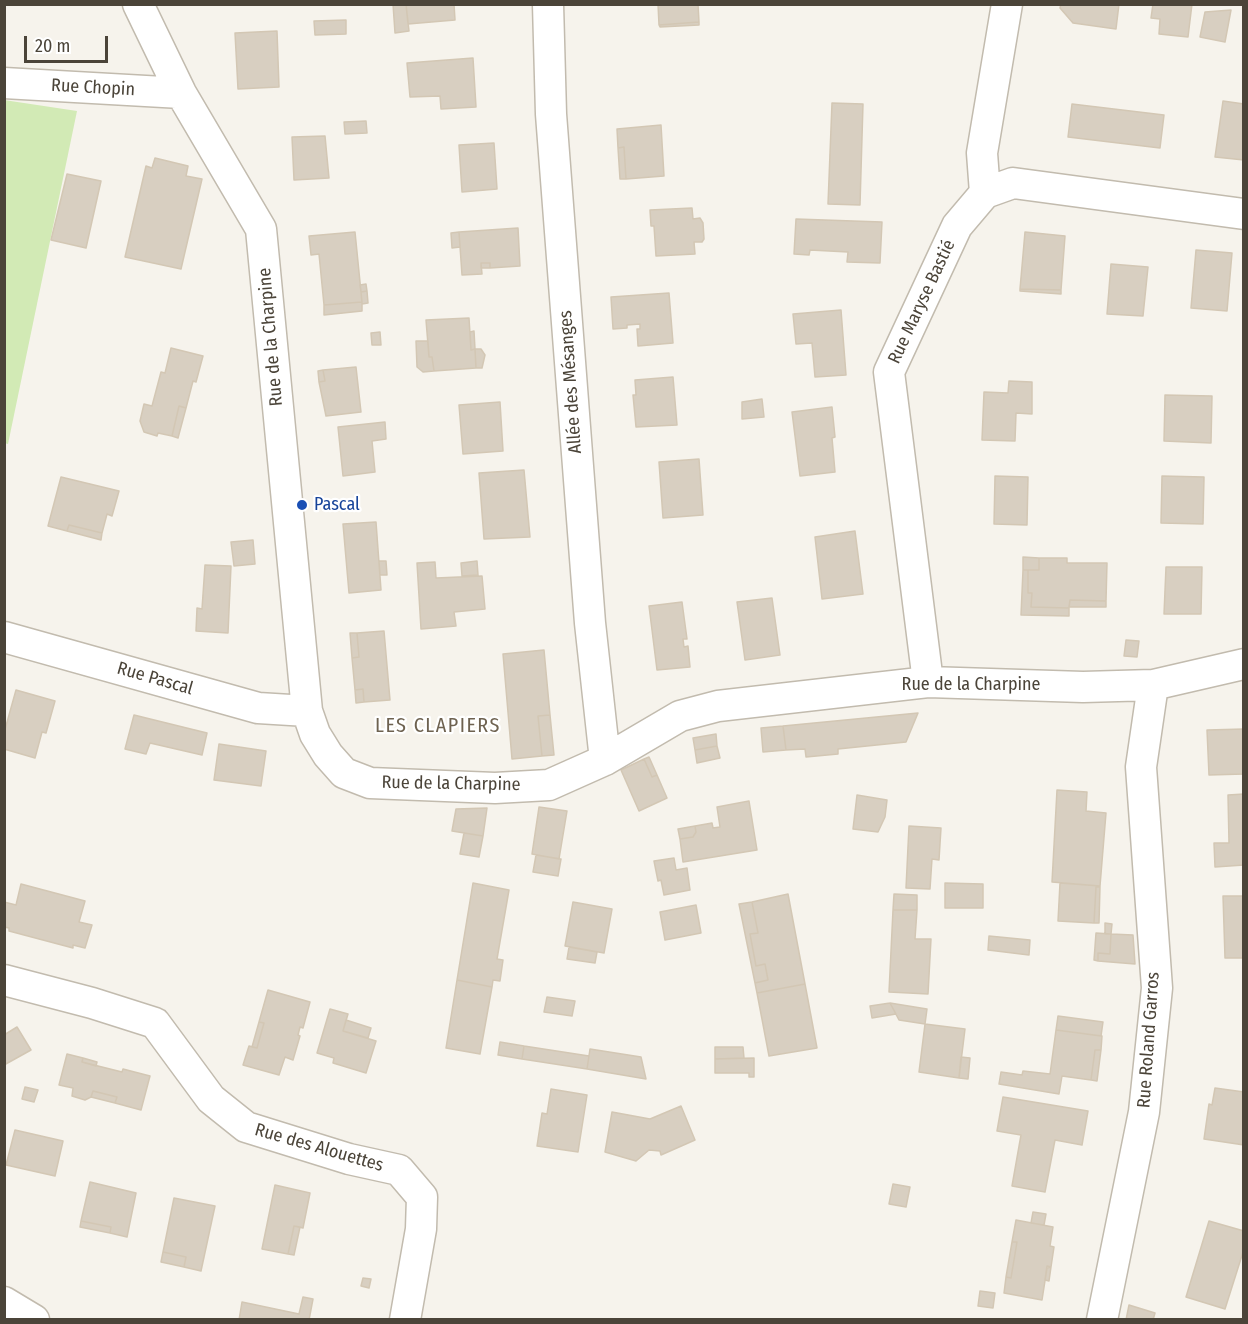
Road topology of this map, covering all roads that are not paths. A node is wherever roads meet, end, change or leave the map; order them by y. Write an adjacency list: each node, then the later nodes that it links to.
1 (138, 4): 5 (street, Rue de la Charpine)
2 (548, 4): 13 (street, Allée des Mésanges)
3 (1007, 4): 6 (street)
4 (4, 83): 5 (street, Rue Chopin)
5 (181, 93): 12 (street, Rue de la Charpine)
6 (985, 193): 7 (street); 10 (street, Rue Maryse Bastié)
7 (1244, 214)
8 (4, 637): 12 (street, Rue Pascal)
9 (1244, 664): 11 (street, Rue de la Charpine)
10 (928, 682): 11 (street, Rue de la Charpine); 13 (street, Rue de la Charpine)
11 (1153, 685): 18 (street, Rue Roland Garros)
12 (308, 711): 13 (street, Rue de la Charpine)
13 (605, 760)
14 (4, 980): 17 (street, Rue des Alouettes)
15 (4, 1302): 16 (street)
16 (34, 1320)
17 (405, 1320)
18 (1102, 1320)

